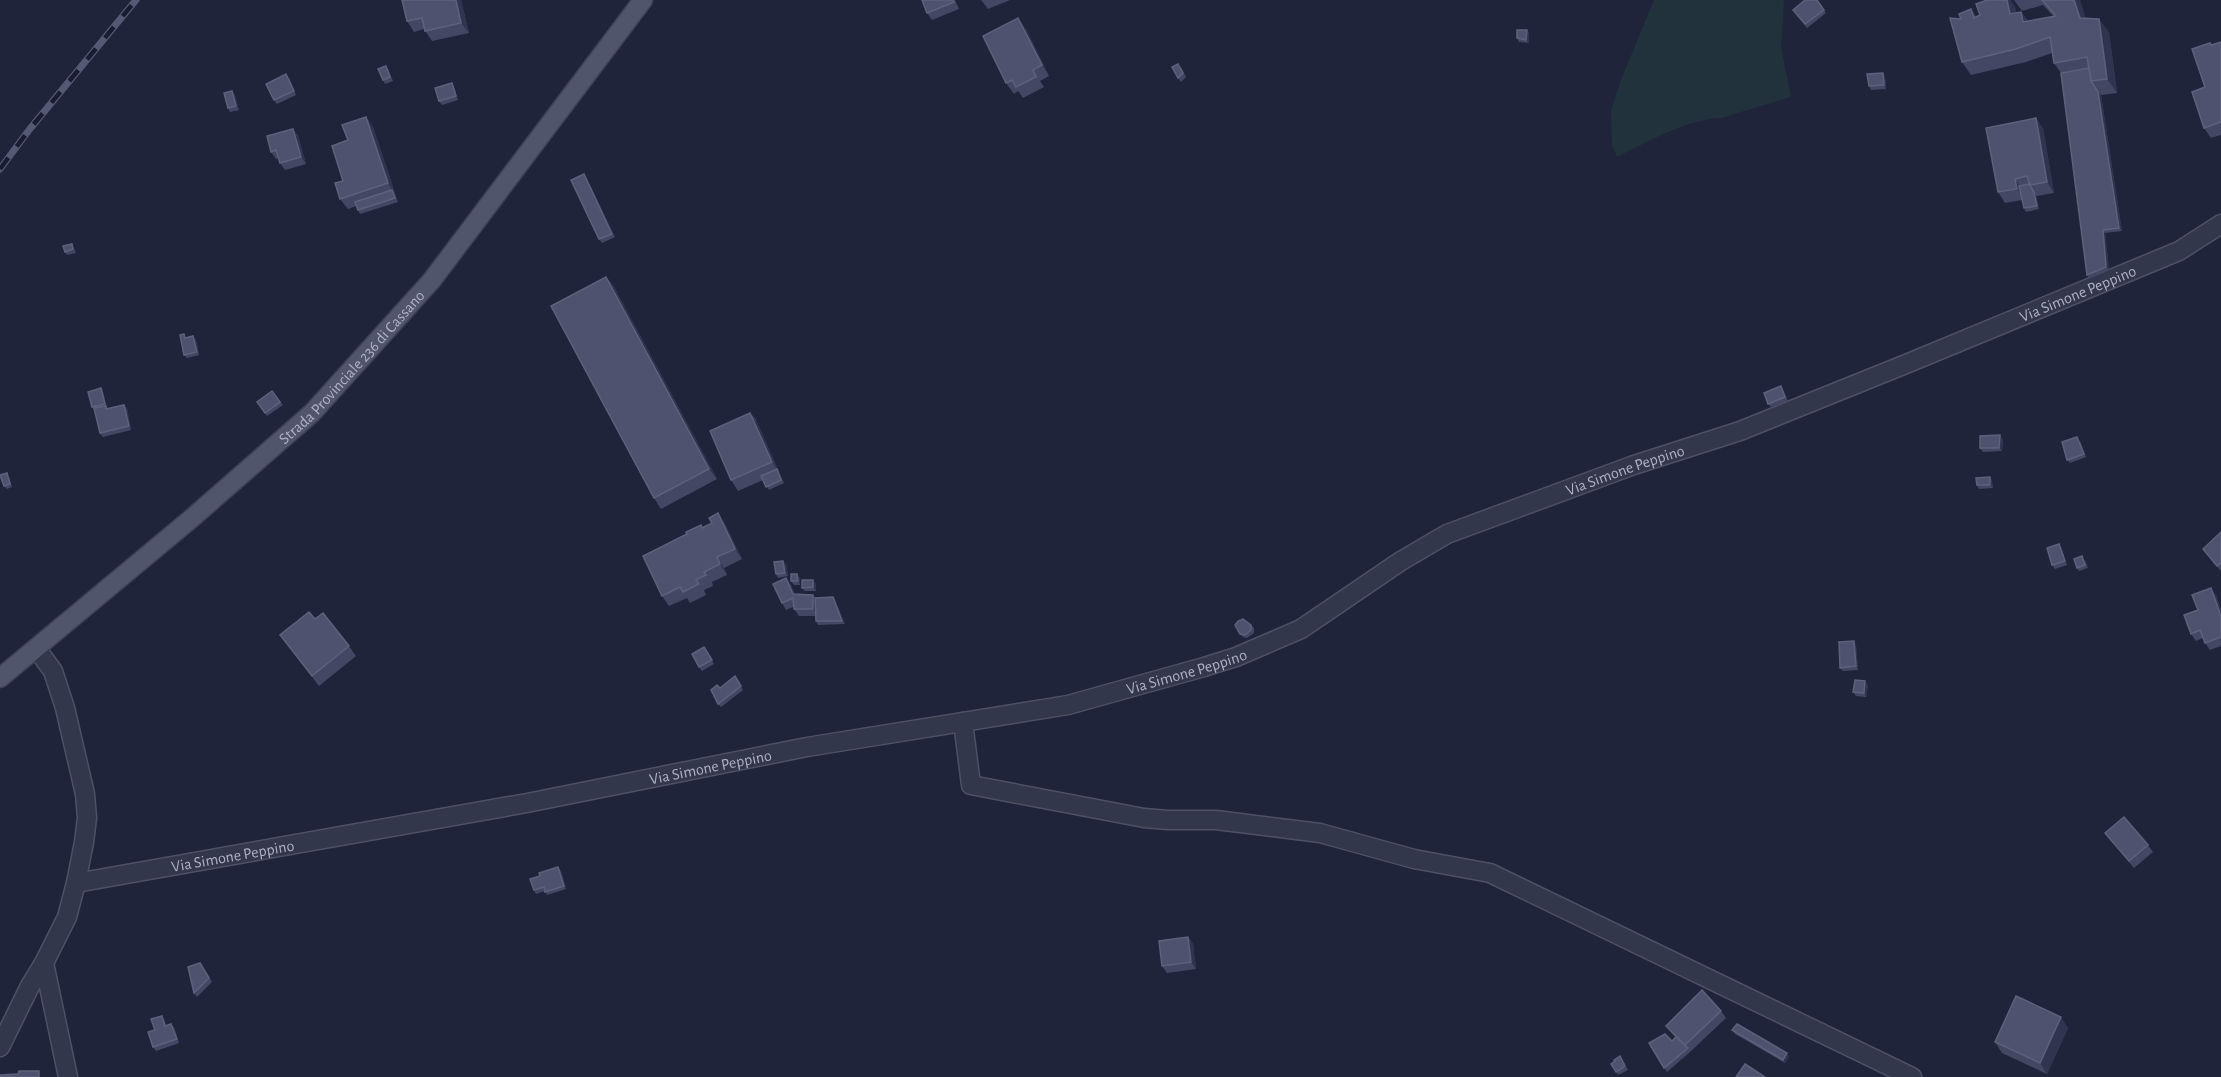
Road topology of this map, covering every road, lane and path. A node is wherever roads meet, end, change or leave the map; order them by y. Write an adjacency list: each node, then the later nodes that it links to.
1 (643, 0): 3 (main road, Strada Provinciale 236 di Cassano)
2 (2221, 224): 5 (street, Via Simone Peppino)
3 (36, 648): 4 (main road, Strada Provinciale 236 di Cassano); 6 (street)
4 (0, 678)
5 (963, 722): 6 (street, Via Simone Peppino); 10 (street)
6 (75, 883): 7 (street)
7 (44, 963): 8 (street); 9 (street)
8 (0, 1047)
9 (68, 1077)
10 (1912, 1077)

